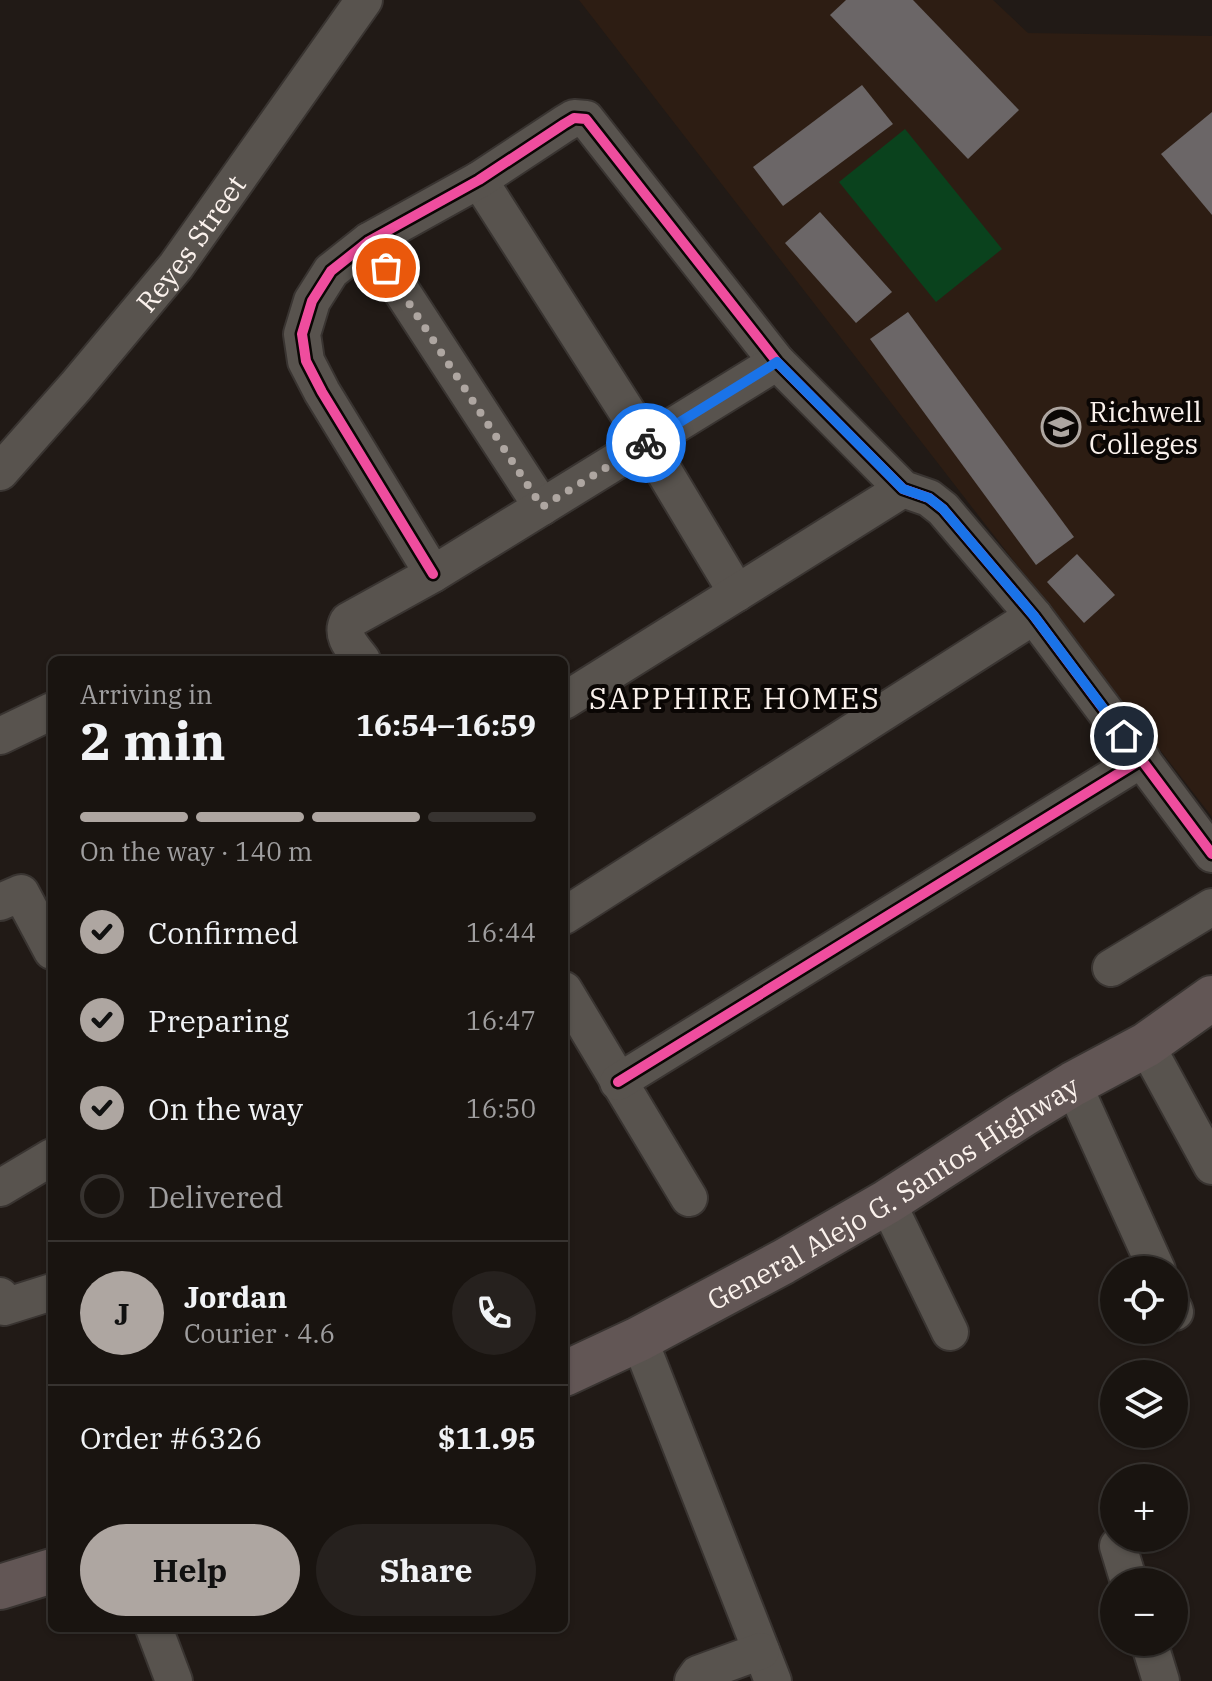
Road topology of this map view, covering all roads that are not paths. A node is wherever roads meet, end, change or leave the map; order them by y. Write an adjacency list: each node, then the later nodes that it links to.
1 (364, 0): 6 (street, Reyes Street)
2 (479, 180): 3 (street); 4 (street); 5 (street)
3 (369, 241): 8 (street); 9 (street)
4 (777, 362): 5 (street); 7 (street)
5 (647, 443): 8 (street); 10 (street)
6 (0, 472)
7 (903, 489): 10 (street); 11 (street)
8 (542, 507): 9 (street)
9 (433, 574): 12 (street)
10 (737, 593): 13 (street)
11 (1034, 616): 16 (street); 20 (street)
12 (359, 656)
13 (568, 699)
14 (48, 713): 15 (street)
15 (0, 736)
16 (1142, 759): 17 (street); 26 (street)
17 (1212, 854)
18 (0, 902): 21 (street)
19 (1212, 907): 22 (street)
20 (568, 913)
21 (48, 944)
22 (1111, 968)
23 (568, 997): 26 (street)
24 (1212, 998): 25 (main road, General Alejo G. Santos Highway)
25 (1146, 1045): 27 (main road, General Alejo G. Santos Highway); 29 (street)
26 (618, 1082): 31 (street)
27 (1073, 1084): 32 (main road, General Alejo G. Santos Highway); 33 (street)
28 (48, 1159): 30 (street)
29 (1212, 1166)
30 (0, 1188)
31 (689, 1198)
32 (887, 1202): 36 (street); 37 (main road, General Alejo G. Santos Highway)
33 (1151, 1256)
34 (48, 1293): 35 (street)
35 (0, 1296)
36 (950, 1332)
37 (639, 1339): 38 (main road, General Alejo G. Santos Highway); 43 (street)
38 (568, 1372)
39 (48, 1572): 40 (main road)
40 (0, 1587)
41 (156, 1632): 44 (street)
42 (1153, 1656): 46 (street)
43 (767, 1666): 45 (street)
44 (174, 1681)
45 (693, 1681)
46 (1161, 1681)

